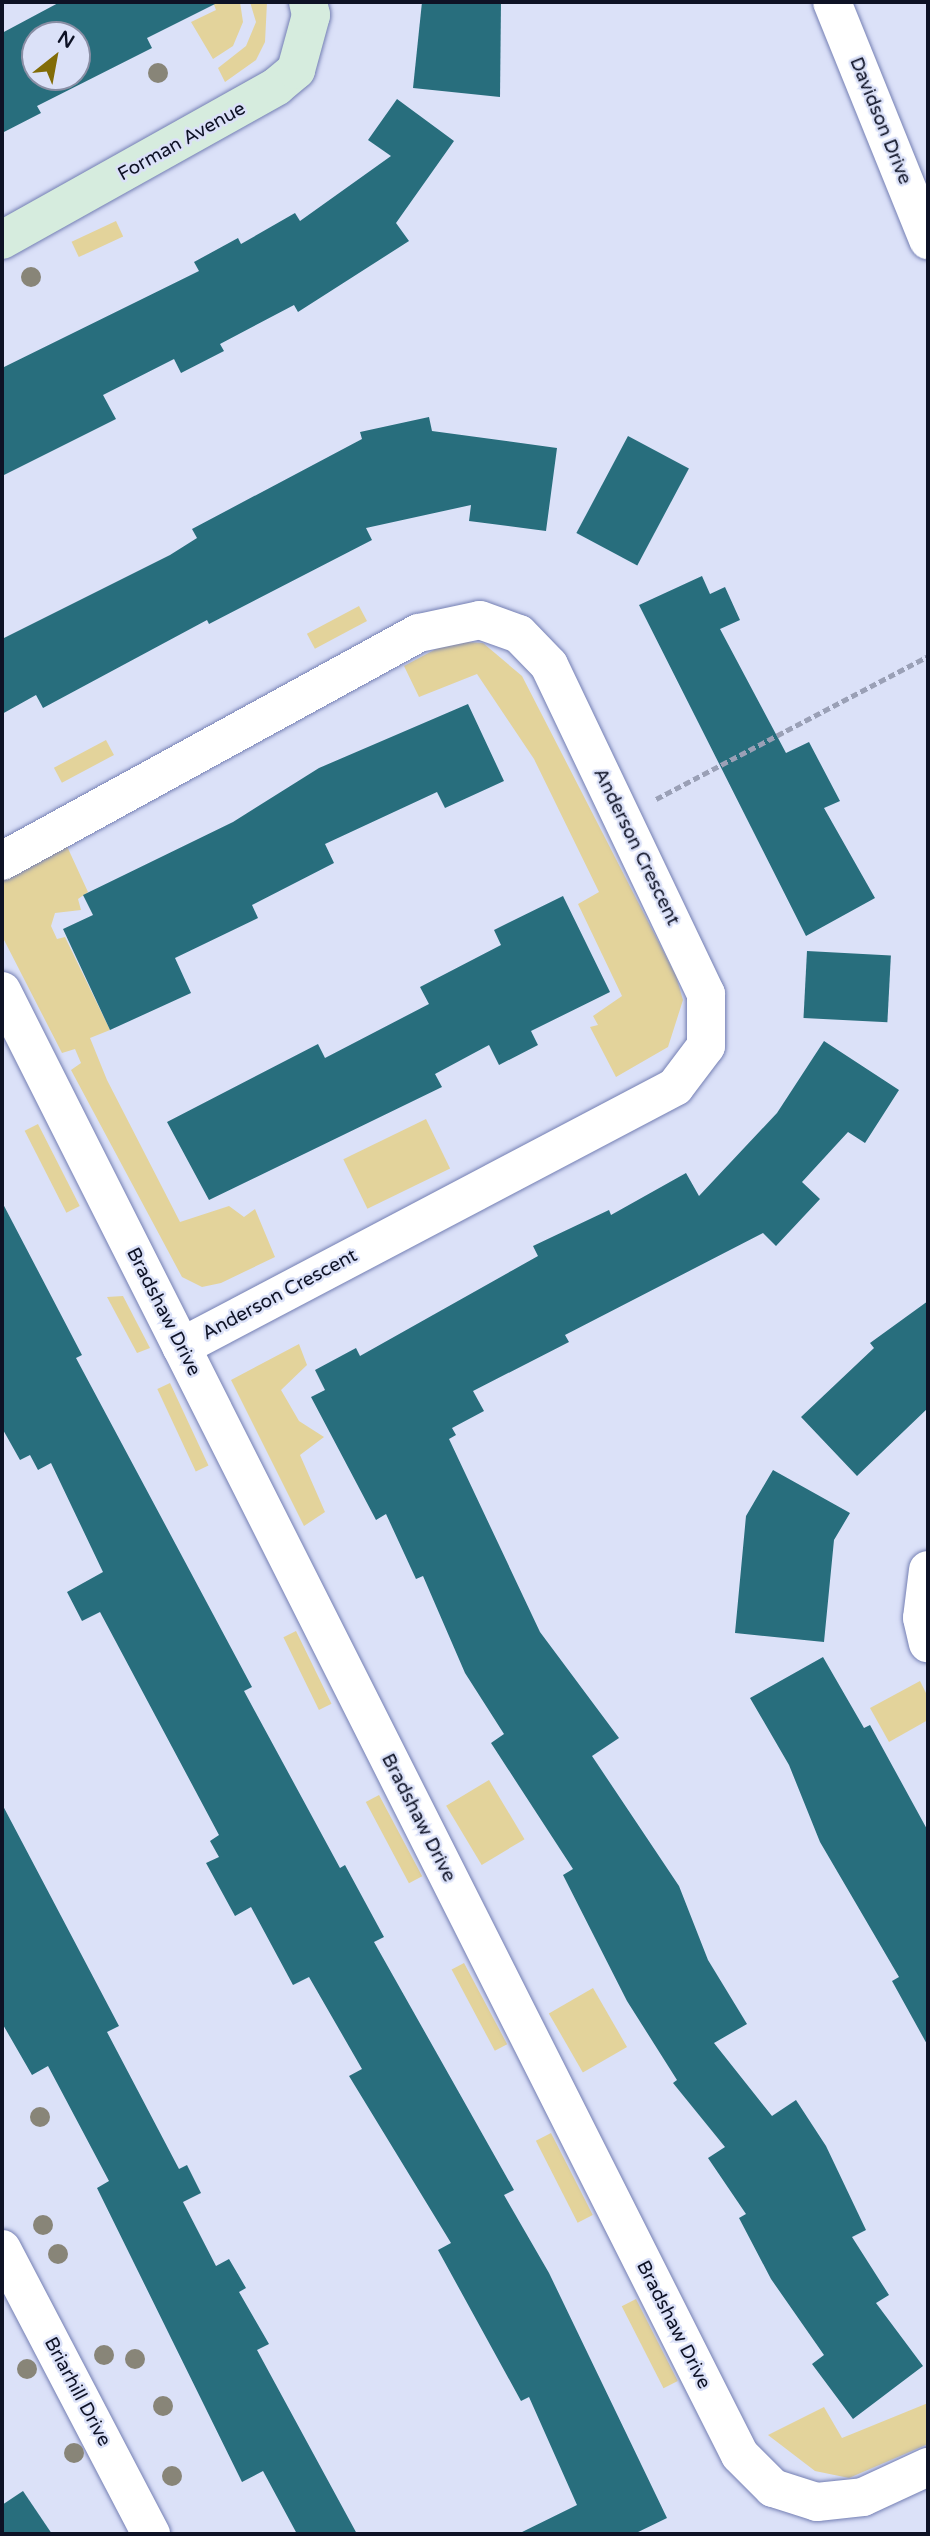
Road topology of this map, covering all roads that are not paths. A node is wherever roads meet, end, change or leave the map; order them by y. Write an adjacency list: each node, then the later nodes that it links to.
1 (308, 2): 3 (street, Forman Avenue)
2 (832, 2): 4 (street, Davidson Drive)
3 (2, 240)
4 (928, 240)
5 (2, 861): 7 (street, Anderson Crescent)
6 (2, 991): 7 (street, Bradshaw Drive)
7 (181, 1347): 11 (street, Bradshaw Drive)
8 (928, 1570): 9 (street)
9 (928, 1643)
10 (2, 2249): 12 (street, Briarhill Drive)
11 (928, 2467)
12 (151, 2534)

